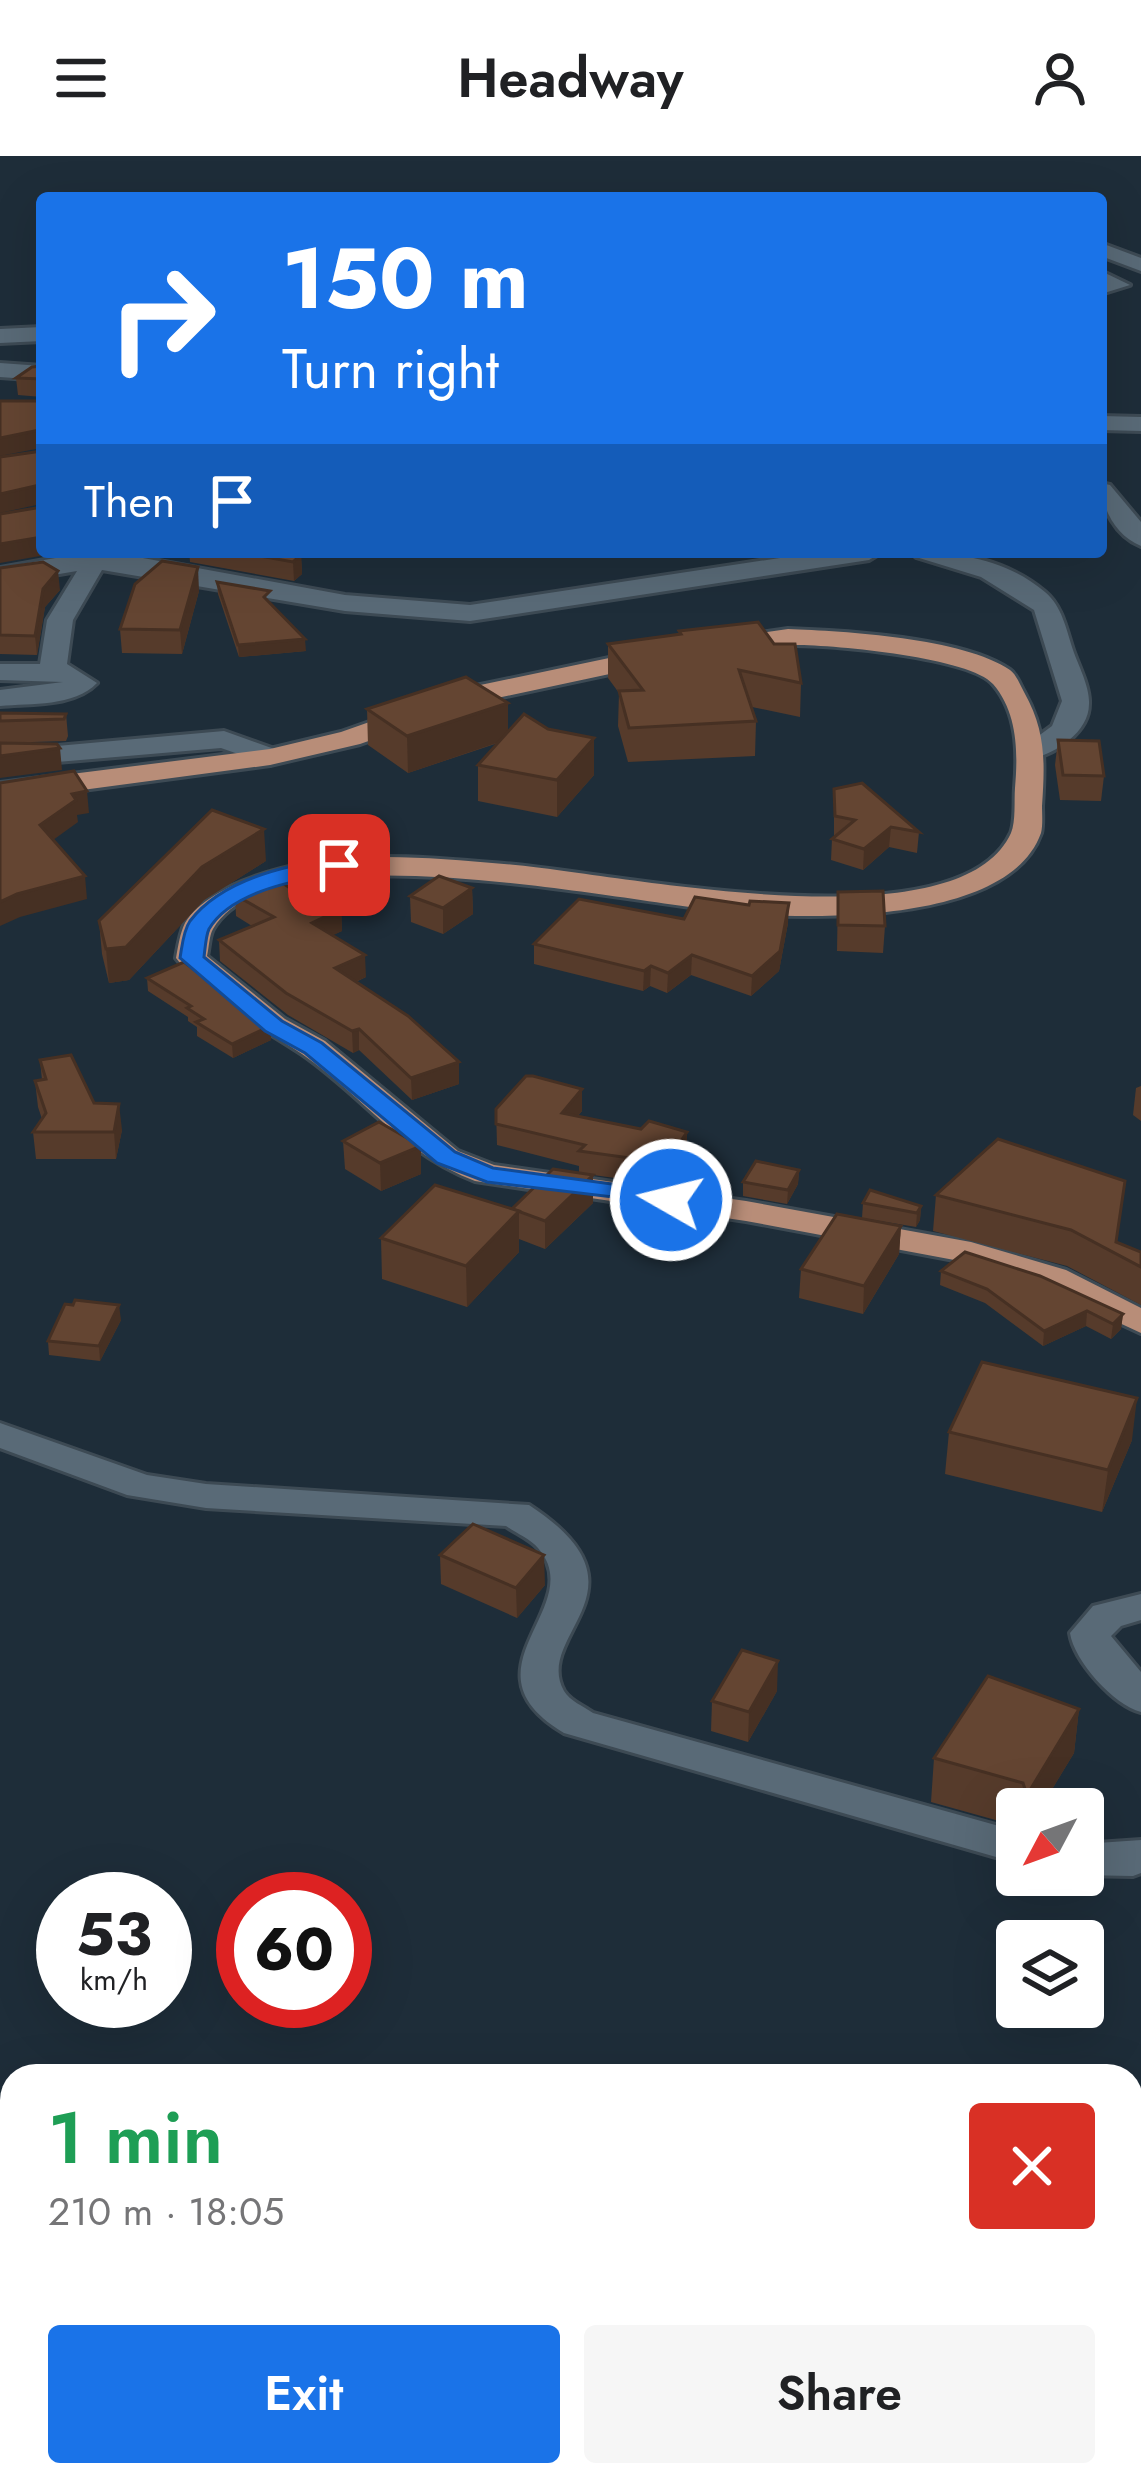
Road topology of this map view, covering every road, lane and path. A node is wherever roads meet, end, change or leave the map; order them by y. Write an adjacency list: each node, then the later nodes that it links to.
1 (1107, 251): 2 (street)
2 (1141, 265)
3 (36, 334): 4 (street)
4 (0, 337)
5 (0, 370): 6 (street)
6 (36, 373)
7 (1107, 423): 8 (street)
8 (1141, 424)
9 (1107, 497): 10 (street)
10 (1141, 538)
11 (830, 558): 13 (street)
12 (943, 558): 18 (street)
13 (95, 561): 14 (street); 16 (street)
14 (0, 576)
15 (0, 672): 16 (street)
16 (52, 672): 17 (street)
17 (0, 698)
18 (1032, 752): 20 (main road); 22 (main road)
19 (0, 754): 20 (street)
20 (271, 757): 21 (main road)
21 (0, 792)
22 (1141, 1322)
23 (0, 1436): 26 (street)
24 (1141, 1607): 25 (street)
25 (1141, 1698)
26 (996, 1841)
27 (1141, 1856): 28 (street)
28 (1104, 1860)

